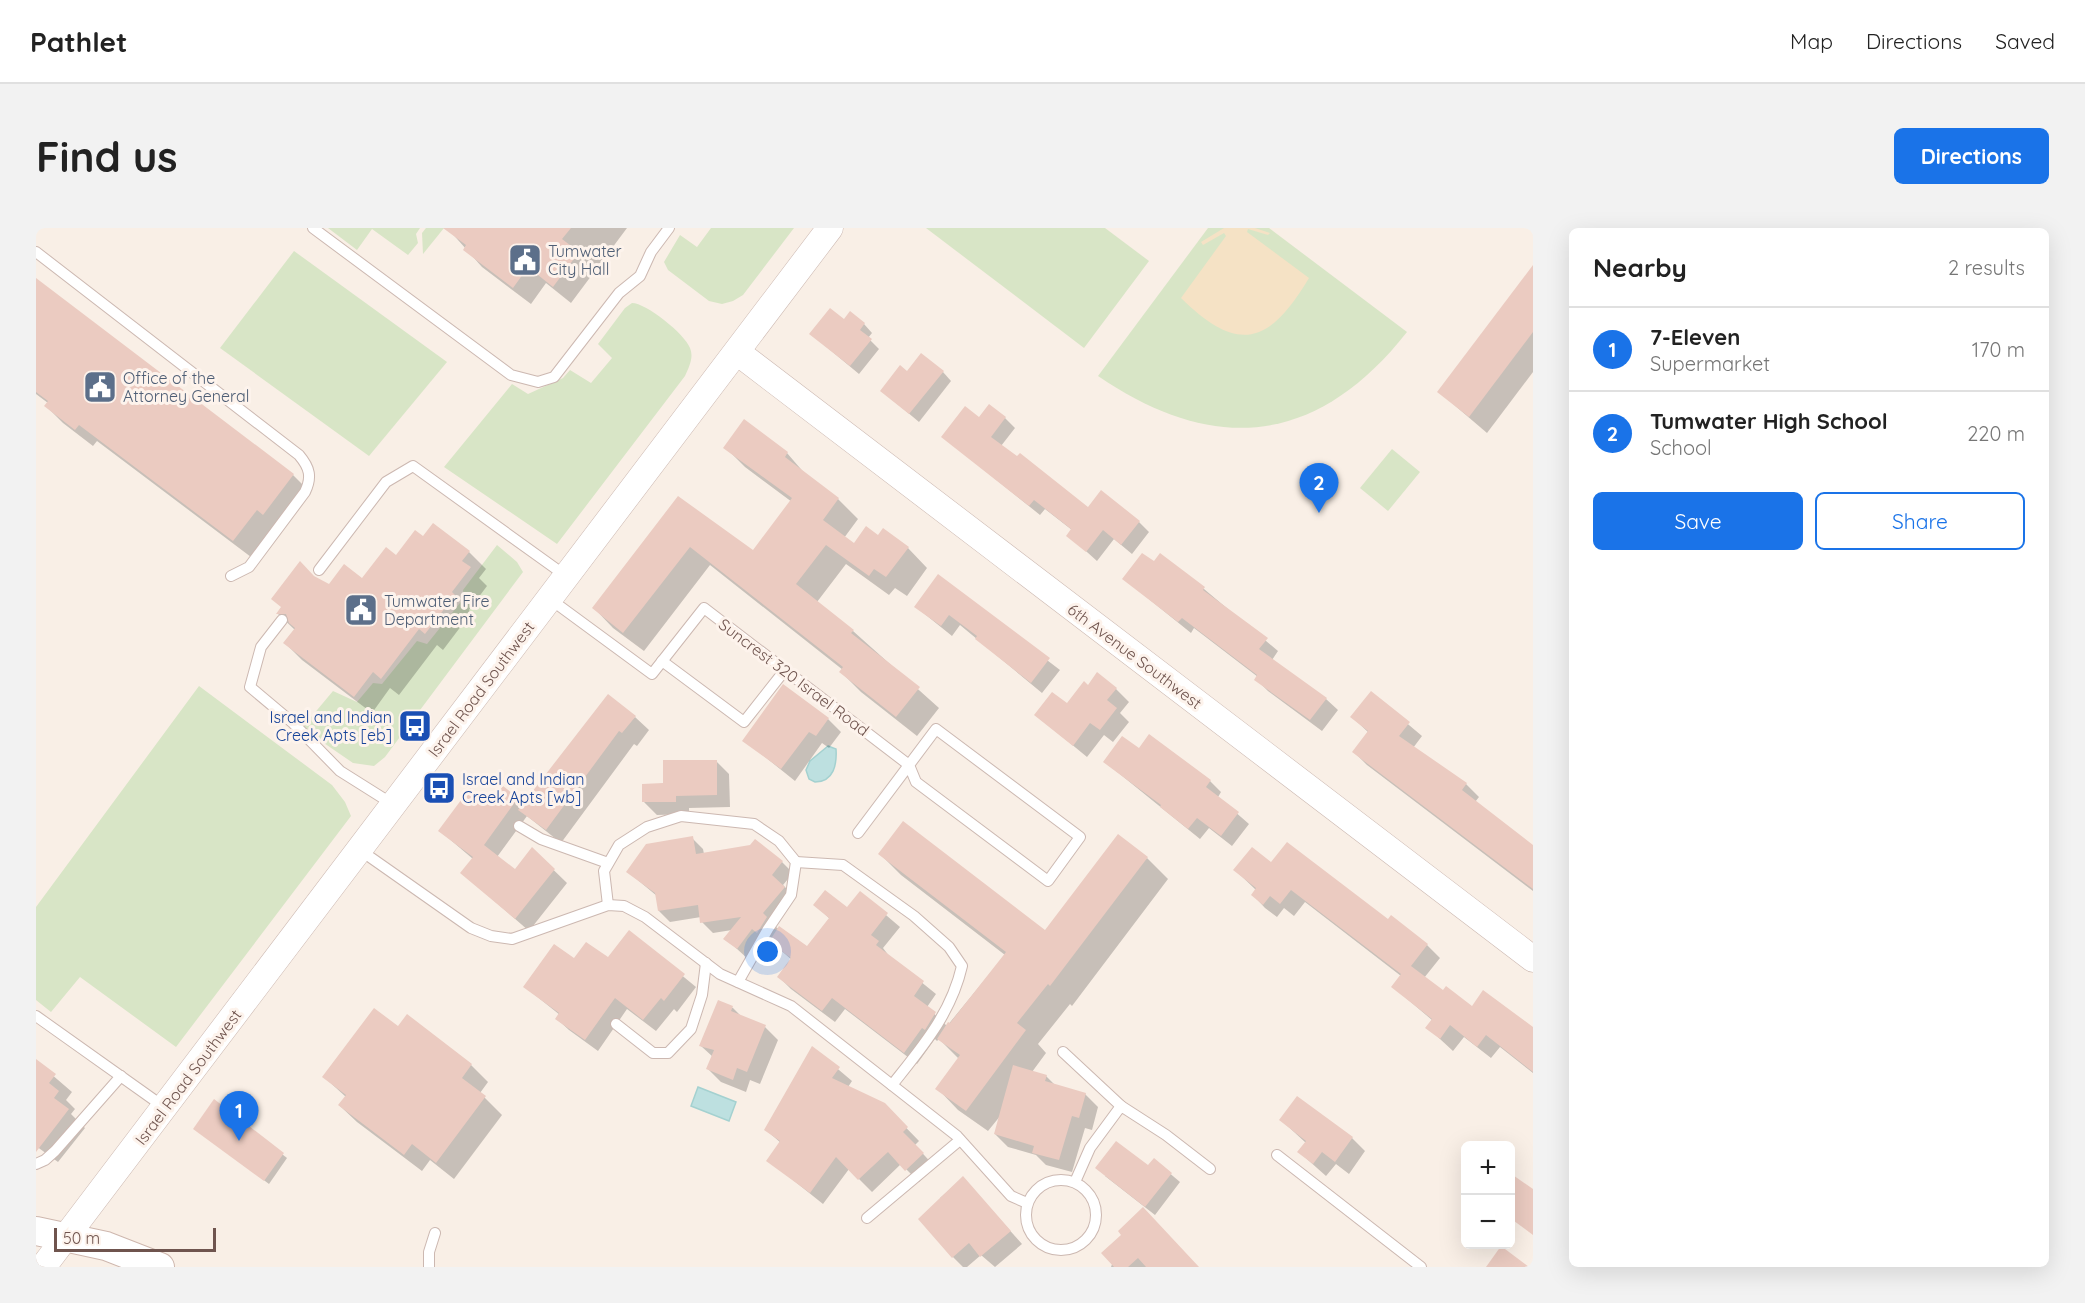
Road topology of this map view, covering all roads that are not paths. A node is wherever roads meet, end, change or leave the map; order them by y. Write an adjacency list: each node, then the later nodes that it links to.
1 (313, 228): 2 (lane)
2 (669, 228)
3 (830, 228): 5 (street, Israel Road Southwest)
4 (36, 252): 7 (lane)
5 (737, 352): 8 (street, Israel Road Southwest); 21 (street, 6th Avenue Southwest)
6 (319, 570): 8 (lane)
7 (231, 576)
8 (566, 577): 9 (street, Israel Road Southwest)
9 (549, 599): 11 (lane); 14 (street, Israel Road Southwest)
10 (282, 620): 14 (lane)
11 (662, 661): 12 (lane); 12 (lane, Suncrest 320 Israel Road)
12 (785, 670): 13 (lane, Suncrest 320 Israel Road)
13 (909, 765): 13 (lane, Suncrest 320 Israel Road); 16 (lane)
14 (394, 805): 17 (street, Israel Road Southwest)
15 (519, 826): 19 (lane)
16 (858, 833)
17 (360, 849): 20 (lane); 30 (street, Israel Road Southwest)
18 (796, 862): 19 (lane); 23 (lane); 28 (lane)
19 (608, 863): 20 (lane)
20 (608, 905): 22 (lane)
21 (1533, 959)
22 (706, 963): 23 (lane); 25 (lane)
23 (738, 982): 28 (lane)
24 (36, 1016): 27 (lane)
25 (616, 1023)
26 (1063, 1052): 29 (lane)
27 (121, 1076): 30 (lane); 33 (lane)
28 (892, 1085): 31 (lane)
29 (1120, 1106): 34 (lane); 35 (lane)
30 (164, 1107): 40 (street, Israel Road Southwest)
31 (960, 1140): 36 (lane); 37 (lane)
32 (1277, 1155): 44 (lane)
33 (36, 1164)
34 (1210, 1169)
35 (1075, 1182): 36 (lane); 36 (lane)
36 (1028, 1203)
37 (867, 1218)
38 (36, 1231): 40 (main road)
39 (435, 1233): 43 (lane)
40 (66, 1237): 41 (street, Israel Road Southwest); 42 (main road)
41 (43, 1267)
42 (160, 1267)
43 (429, 1267)
44 (1421, 1267)

